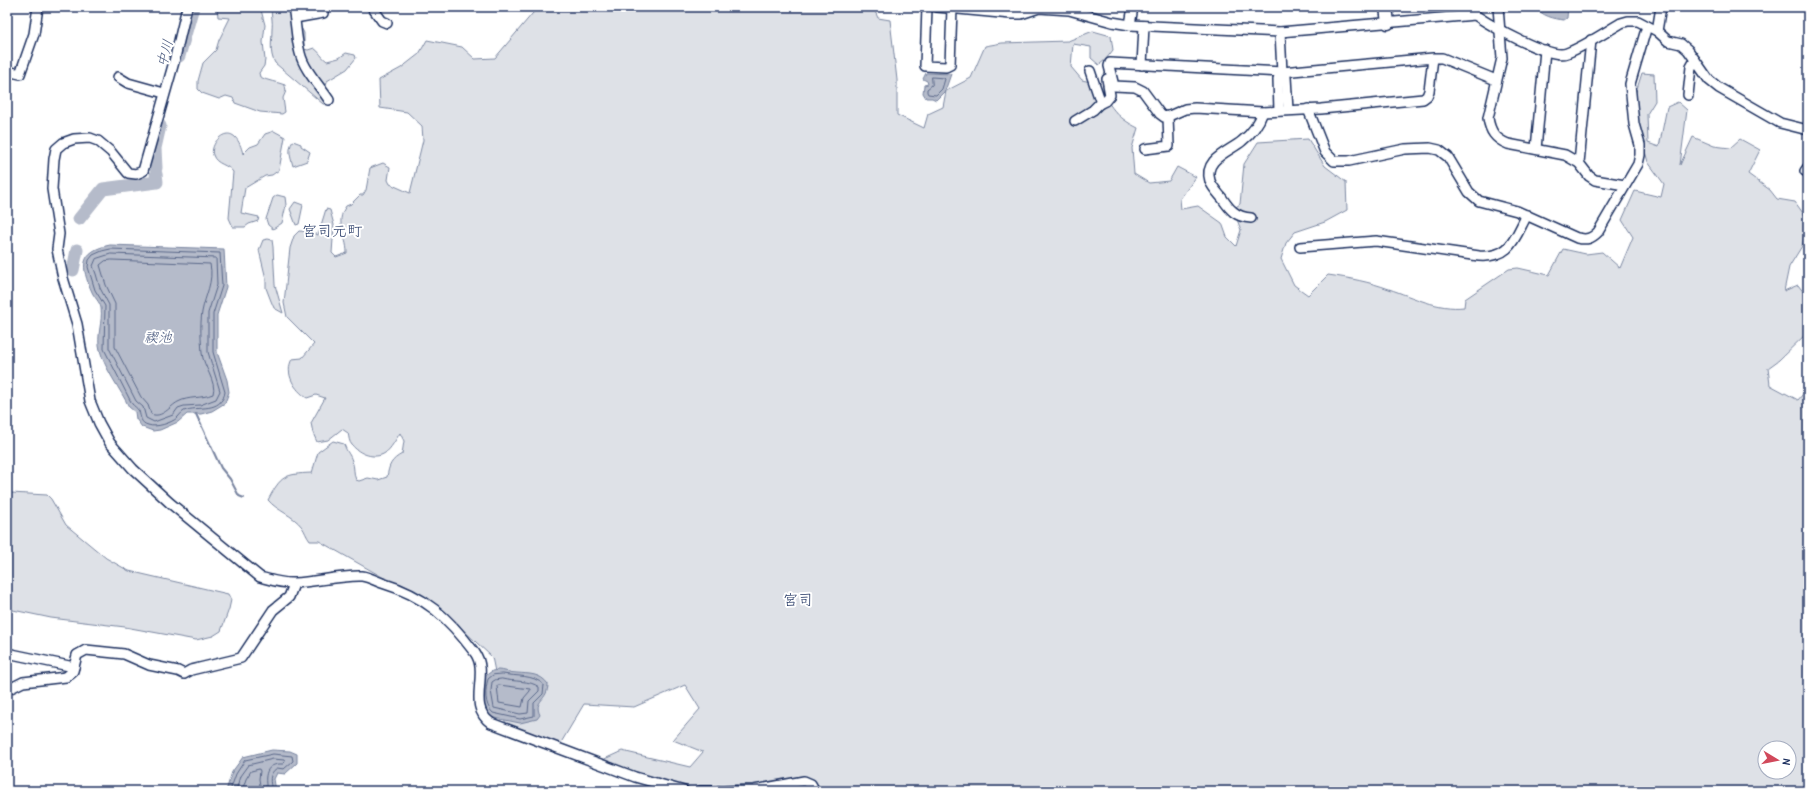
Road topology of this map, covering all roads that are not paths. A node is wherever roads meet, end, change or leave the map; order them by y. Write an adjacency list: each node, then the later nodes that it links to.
1 (38, 7): 28 (street)
2 (187, 7): 33 (street)
3 (294, 7): 13 (street)
4 (323, 7): 13 (street)
5 (372, 7): 14 (street)
6 (927, 7): 12 (street)
7 (937, 7): 12 (street)
8 (1133, 7): 16 (street)
9 (1386, 7): 15 (street)
10 (1498, 7): 21 (street)
11 (1661, 7): 19 (street)
12 (952, 8): 16 (street)
13 (294, 18): 35 (street)
14 (387, 23)
15 (1388, 23): 20 (street); 21 (street)
16 (1130, 25): 17 (street)
17 (1144, 26): 20 (street); 26 (street)
18 (1647, 26): 19 (street); 22 (street); 46 (street)
19 (1657, 31): 25 (street)
20 (1280, 32): 30 (street)
21 (1500, 32): 23 (street); 32 (street)
22 (1591, 40): 23 (street); 45 (street)
23 (1545, 50): 44 (street)
24 (1433, 58): 30 (street); 32 (street); 37 (street)
25 (1695, 60): 34 (street); 42 (street)
26 (1142, 65): 27 (street); 30 (street)
27 (1109, 66): 36 (street); 40 (street)
28 (7, 70)
29 (1090, 71): 36 (street)
30 (1282, 72): 38 (street)
31 (118, 77): 33 (street)
32 (1496, 80): 44 (street)
33 (164, 93): 50 (street)
34 (1688, 95)
35 (329, 100)
36 (1100, 103): 41 (street)
37 (1308, 109): 38 (street); 47 (street)
38 (1283, 110): 39 (street)
39 (1263, 112): 40 (street); 48 (street)
40 (1168, 116): 43 (street)
41 (1074, 121)
42 (1808, 130)
43 (1145, 149)
44 (1536, 149): 45 (street)
45 (1579, 163): 46 (street)
46 (1625, 185): 47 (street)
47 (1527, 215): 49 (street)
48 (1251, 218)
49 (1300, 247)
50 (294, 584): 52 (street); 54 (street)
51 (7, 653): 52 (street)
52 (74, 667): 53 (street)
53 (7, 690)
54 (684, 791)
55 (700, 791): 56 (street)
56 (720, 791)
57 (724, 791): 58 (street)
58 (815, 791)

